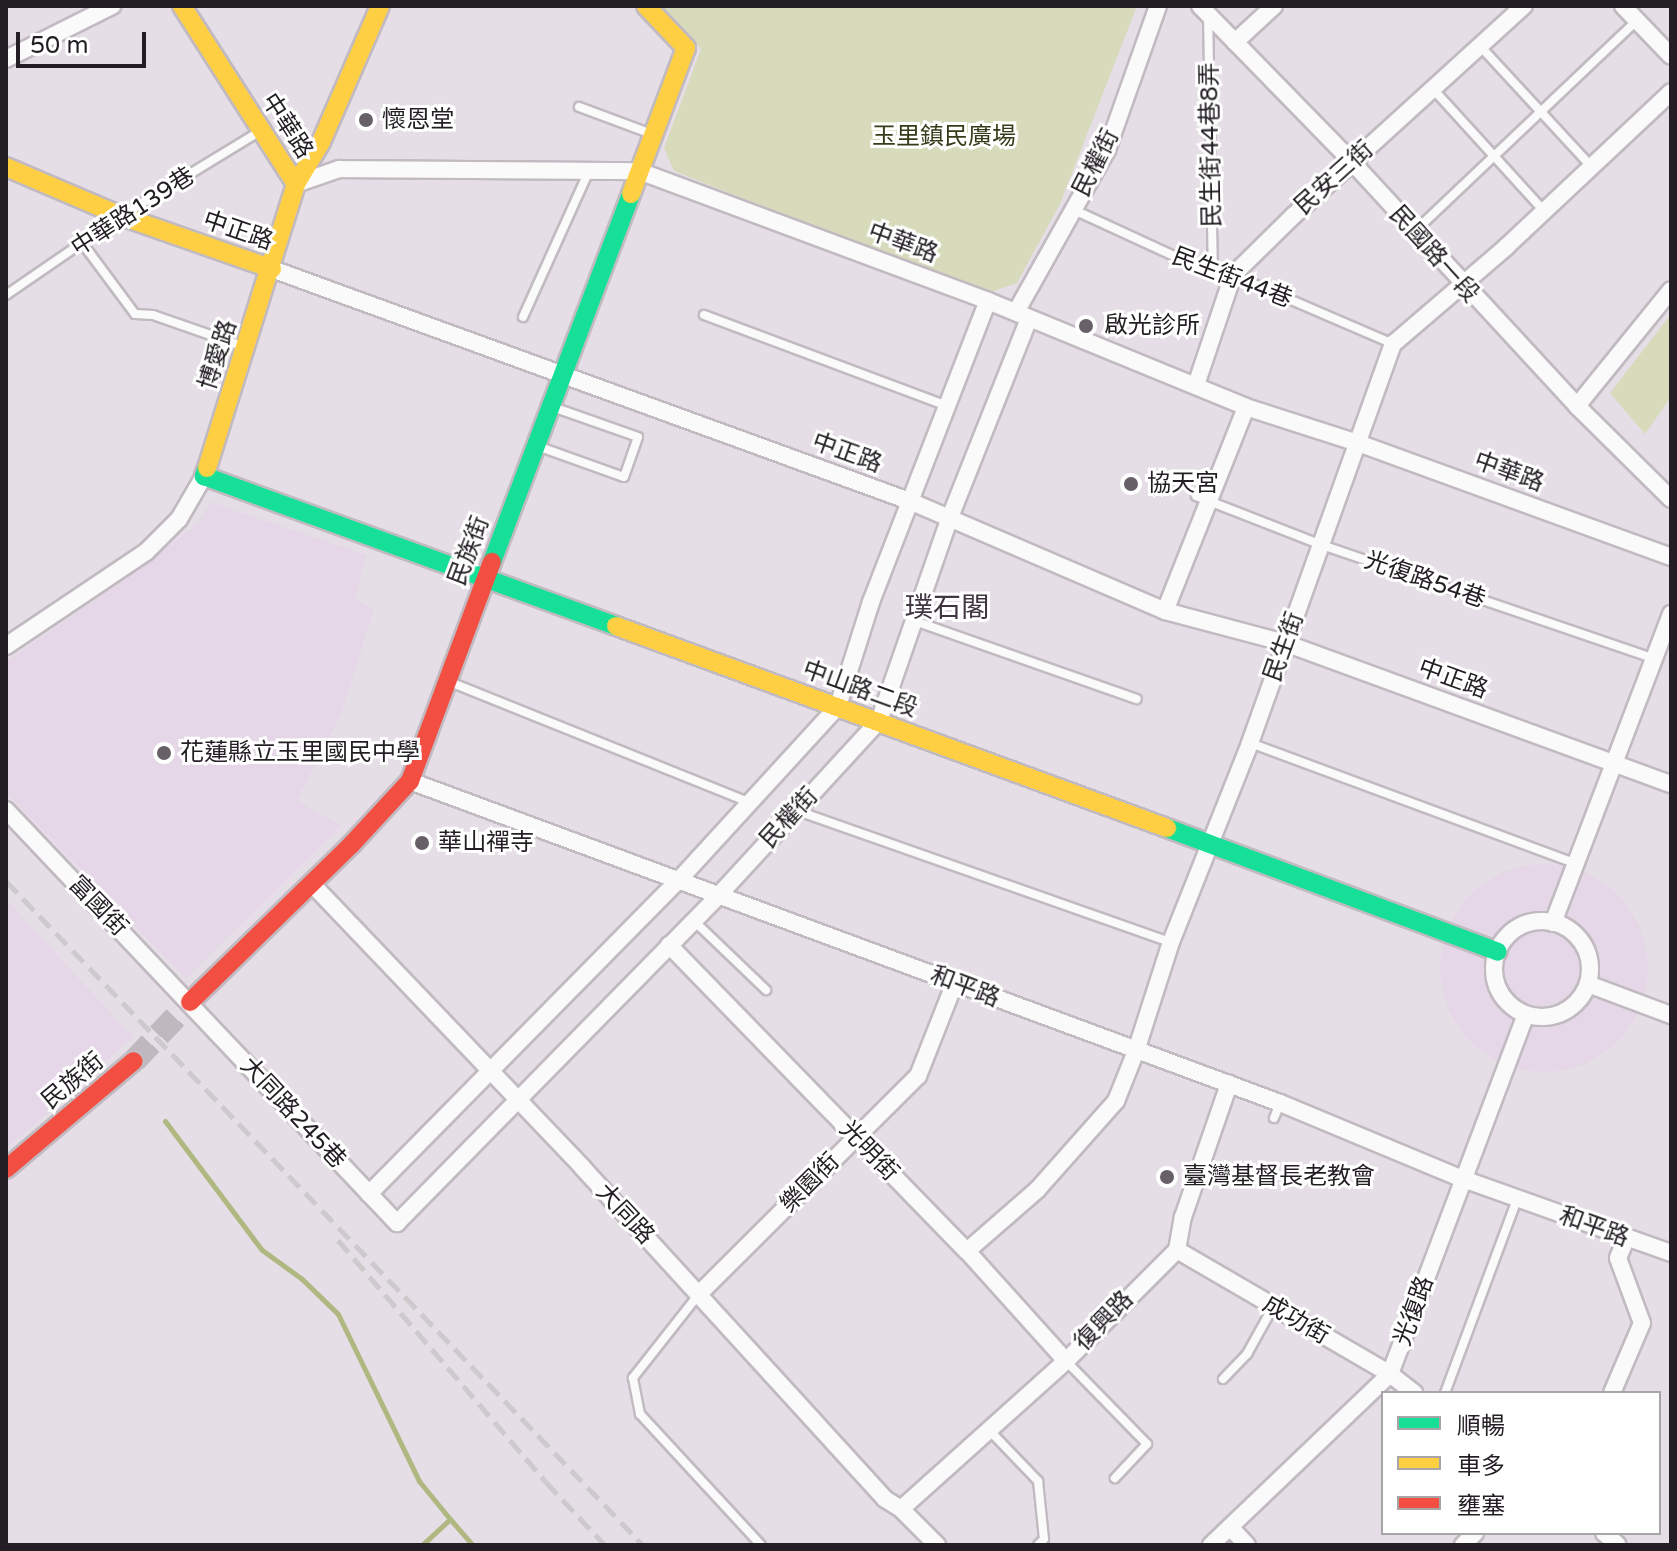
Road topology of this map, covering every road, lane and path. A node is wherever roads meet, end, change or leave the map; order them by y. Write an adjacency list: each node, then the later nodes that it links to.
1 (112, 6): 14 (street)
2 (182, 6): 19 (street, 中華路)
3 (380, 6): 27 (street, 博愛路)
4 (646, 6): 20 (street, 民族街)
5 (1158, 6): 28 (street, 民權街)
6 (1274, 6): 11 (street)
7 (1524, 6): 12 (street, 民安三街)
8 (1623, 6): 10 (street)
9 (1204, 11): 11 (street, 民國路一段); 34 (lane, 民生街44巷8弄)
10 (1637, 20): 13 (street); 18 (lane)
11 (1235, 42): 22 (street, 民國路一段)
12 (1481, 47): 15 (street, 民安三街); 18 (lane)
13 (1671, 56)
14 (6, 59)
15 (1433, 89): 21 (lane); 22 (street, 民安三街)
16 (1671, 92): 23 (street, 民生街)
17 (579, 107): 20 (lane)
18 (1540, 112): 21 (lane); 23 (lane)
19 (261, 131): 27 (street, 中華路); 30 (lane, 中華路139巷)
20 (652, 134): 25 (street, 民族街)
21 (1493, 156): 29 (lane); 31 (lane)
22 (1352, 162): 31 (street, 民國路一段); 35 (street, 民安三街)
23 (1590, 165): 29 (street, 民生街)
24 (6, 167): 30 (street, 中正路)
25 (639, 171): 26 (street, 中華路); 39 (street, 中華路); 45 (street, 民族街)
26 (588, 173): 27 (street, 中華路); 42 (lane)
27 (296, 184): 33 (street, 博愛路)
28 (1071, 209): 34 (lane, 民生街44巷); 41 (street, 民權街)
29 (1544, 211): 36 (street, 民生街)
30 (121, 216): 32 (lane, 中華路139巷); 33 (street, 中正路)
31 (1414, 233): 36 (street, 民國路一段)
32 (83, 244): 38 (lane, 中華路139巷); 44 (lane)
33 (272, 269): 44 (street, 博愛路); 45 (street, 中正路)
34 (1213, 274): 35 (lane, 民生街44巷)
35 (1233, 275): 43 (lane, 民生街44巷); 46 (street, 民安三街)
36 (1462, 285): 43 (street, 民生街); 49 (street, 民國路一段)
37 (1671, 290): 49 (street)
38 (6, 295)
39 (988, 301): 41 (street, 中華路); 48 (street, 民權街)
40 (704, 315): 48 (lane)
41 (1023, 315): 46 (street, 中華路); 57 (street, 民權街)
42 (523, 317)
43 (1393, 344): 51 (street, 民生街)
44 (246, 348): 53 (street, 博愛路)
45 (561, 376): 47 (street, 民族街); 56 (street, 中正路)
46 (1196, 385): 50 (street, 中華路)
47 (550, 406): 52 (street, 民族街); 52 (lane)
48 (948, 406): 56 (street, 民權街)
49 (1577, 406): 55 (street, 民國路一段)
50 (1246, 407): 51 (street, 中華路); 54 (street)
51 (1358, 443): 58 (street, 民生街); 59 (street, 中華路)
52 (535, 445): 60 (street, 民族街)
53 (204, 476): 60 (street, 中山路二段); 65 (street, 博愛路)
54 (1202, 498): 58 (lane, 光復路54巷); 61 (street)
55 (1671, 499)
56 (912, 502): 57 (street, 中正路); 69 (street, 民權街)
57 (950, 517): 61 (street, 中正路); 63 (street, 民權街)
58 (1322, 545): 64 (street, 民生街); 66 (lane, 光復路54巷)
59 (1671, 557)
60 (484, 578): 67 (street, 民族街); 69 (street, 中山路二段)
61 (1165, 611): 64 (street, 中正路)
62 (1671, 614): 66 (street)
63 (915, 621): 68 (lane); 70 (street, 民權街)
64 (1285, 643): 71 (street, 民生街); 72 (street, 中正路)
65 (6, 646)
66 (1655, 660): 72 (street)
67 (446, 680): 73 (street, 民族街); 75 (lane)
68 (1137, 699)
69 (838, 706): 70 (street, 中山路二段); 75 (street, 民權街)
70 (879, 721): 77 (street, 民權街); 78 (street, 中山路二段)
71 (1250, 743): 78 (street, 民生街); 79 (lane)
72 (1616, 765): 74 (street, 中正路); 79 (street)
73 (410, 781): 80 (street, 和平路); 81 (street, 民族街)
74 (1671, 784)
75 (751, 802): 80 (street, 民權街)
76 (6, 810): 91 (street, 富國街)
77 (796, 810): 82 (street, 民權街); 85 (lane)
78 (1208, 846): 85 (street, 民生街); 87 (street, 中山路二段)
79 (1578, 863): 84 (street)
80 (677, 882): 82 (street, 和平路); 96 (street, 民權街)
81 (312, 884): 91 (street, 民族街); 96 (street, 大同路)
82 (718, 896): 83 (street, 民權街); 88 (street, 和平路)
83 (694, 920): 86 (street, 民權街); 90 (lane)
84 (1553, 923): 87 (street); 89 (street)
85 (1171, 942): 94 (street, 民生街)
86 (669, 945): 98 (street, 民權街); 99 (street, 光明街)
87 (1498, 952): 93 (street)
88 (955, 982): 94 (street, 和平路); 99 (street, 樂園街)
89 (1588, 984): 92 (street); 93 (street)
90 (766, 990)
91 (190, 1002): 102 (street, 大同路245巷)
92 (1671, 1015)
93 (1525, 1016): 101 (street, 光復路)
94 (1136, 1051): 97 (street, 和平路); 107 (street, 民生街)
95 (134, 1061): 100 (street, 民族街)
96 (489, 1068): 98 (street, 大同路); 102 (street, 民權街)
97 (1229, 1084): 101 (street, 和平路); 106 (street)
98 (517, 1098): 104 (street, 民權街); 109 (street, 大同路)
99 (856, 1138): 107 (street, 光明街); 109 (street, 樂園街)
100 (6, 1169)
101 (1463, 1179): 103 (street, 和平路); 112 (street, 光復路)
102 (369, 1194): 104 (street, 大同路245巷)
103 (1517, 1199): 105 (street, 和平路); 115 (lane)
104 (397, 1223)
105 (1626, 1239): 108 (street, 和平路); 116 (street)
106 (1177, 1250): 110 (street, 成功街); 111 (street, 復興路)
107 (967, 1251): 111 (street, 光明街)
108 (1671, 1253)
109 (699, 1294): 119 (street, 大同路); 121 (lane)
110 (1273, 1307): 112 (street, 成功街); 113 (lane)
111 (1066, 1361): 117 (street, 復興路); 118 (lane)
112 (1390, 1374): 114 (street, 成功街); 120 (street, 光復路)
113 (1223, 1379)
114 (1411, 1391)
115 (1446, 1391)
116 (1613, 1391)
117 (989, 1430): 119 (street, 復興路); 123 (lane)
118 (1115, 1478)
119 (901, 1509): 122 (street, 大同路)
120 (1230, 1527): 124 (street, 光復路); 125 (street)
121 (761, 1545)
122 (937, 1545)
123 (1038, 1545)
124 (1211, 1545)
125 (1247, 1545)

